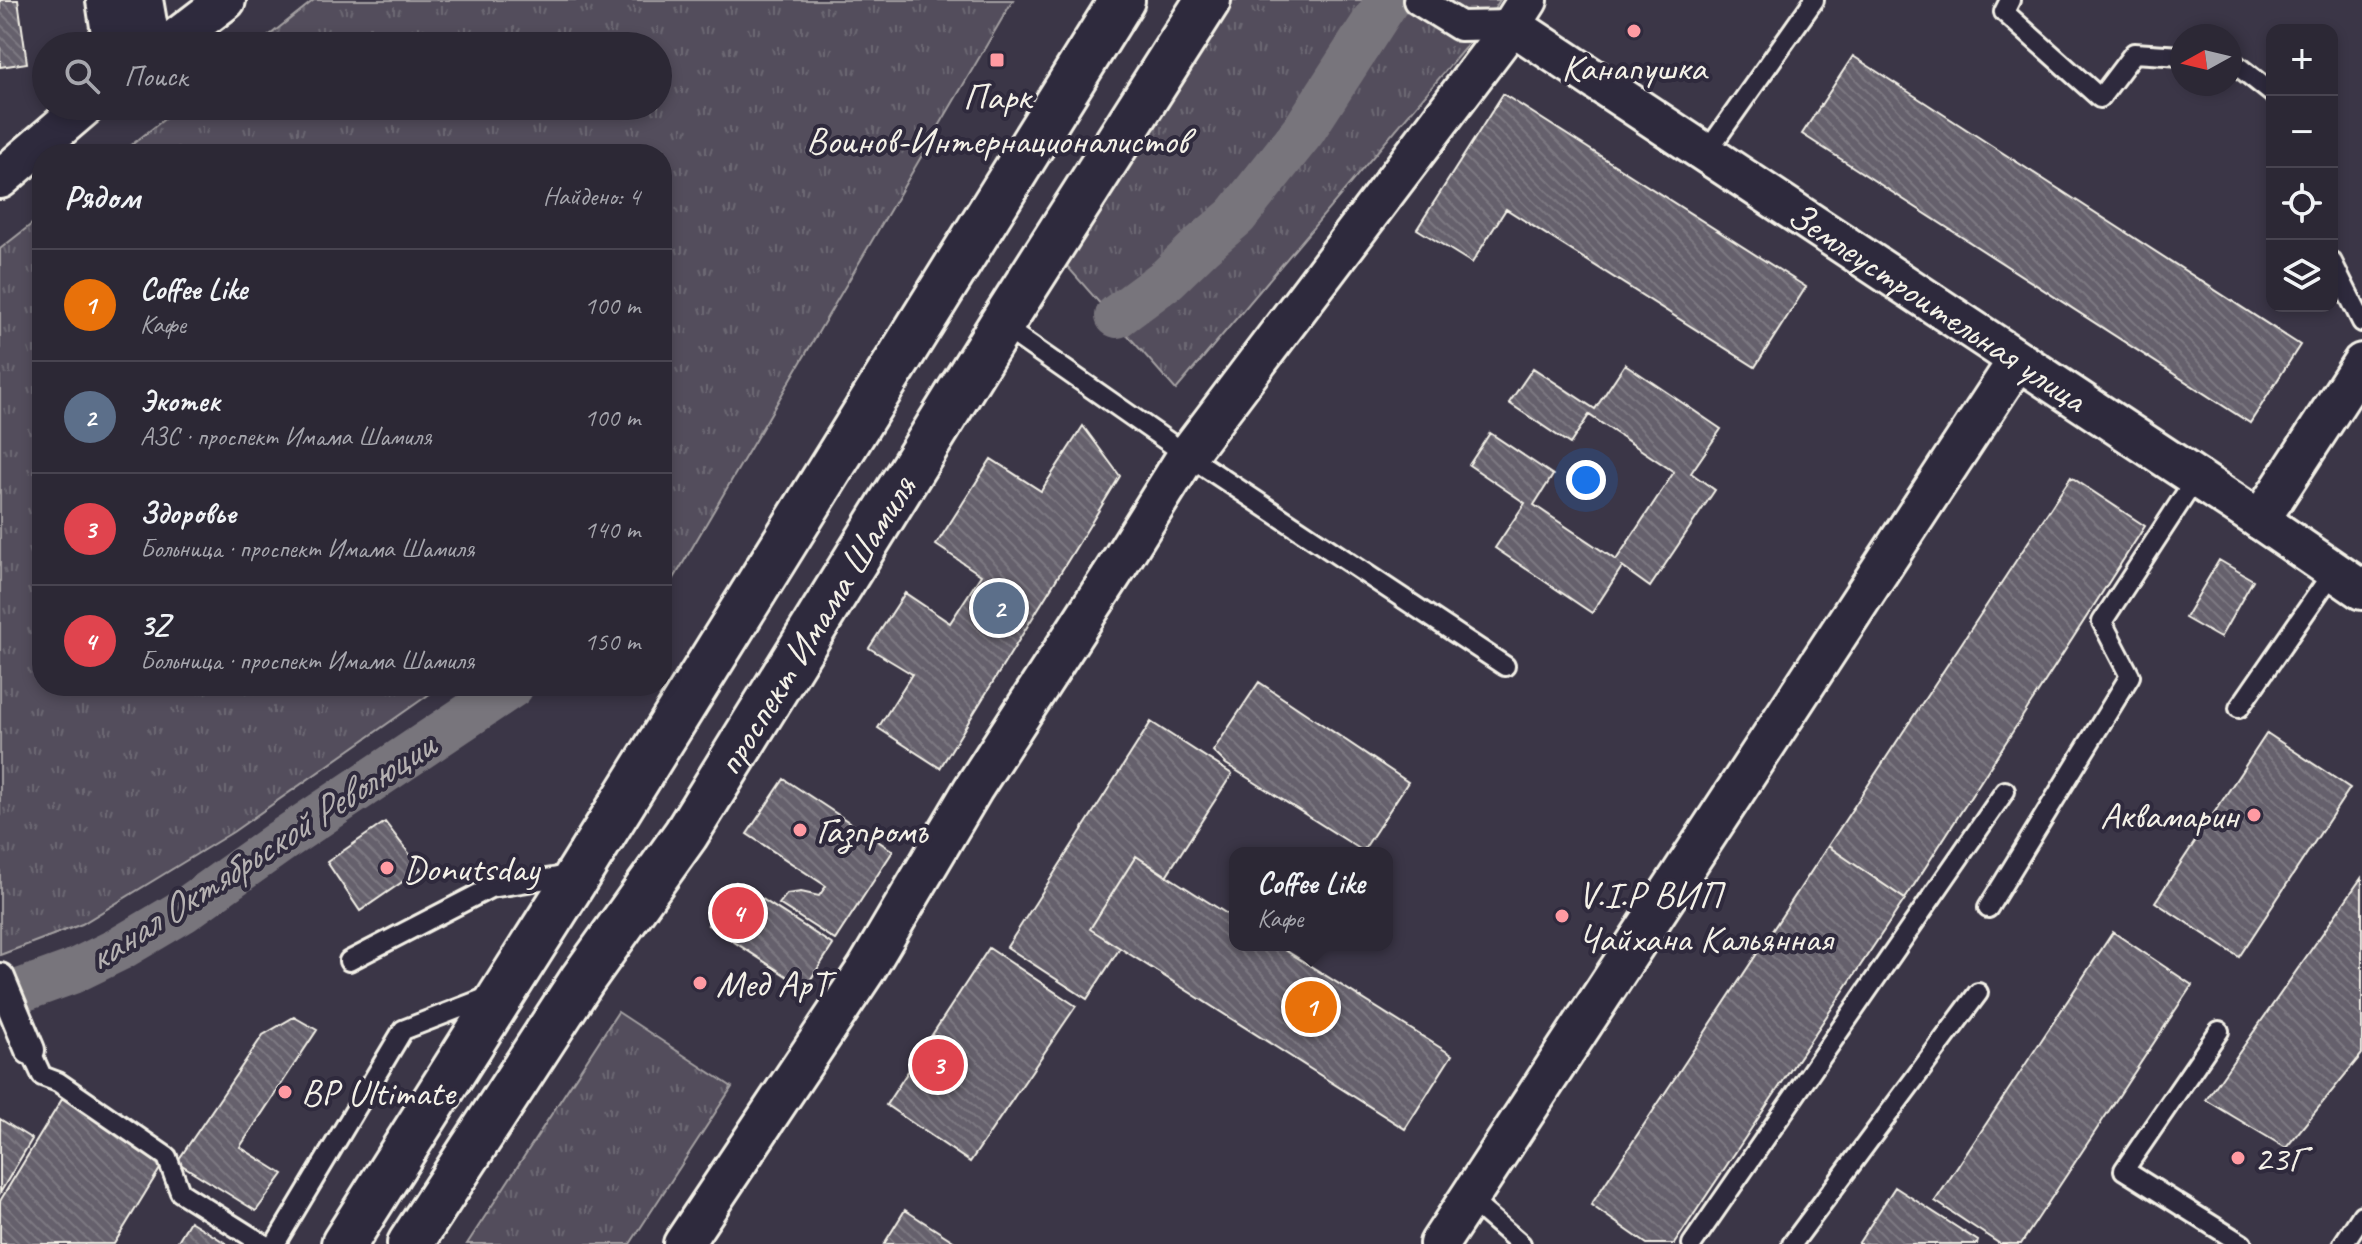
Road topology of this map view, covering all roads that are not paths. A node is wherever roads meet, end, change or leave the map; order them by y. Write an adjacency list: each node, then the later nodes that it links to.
1 (109, 0): 10 (main road)
2 (140, 0): 11 (main road)
3 (226, 0): 12 (street)
4 (1122, 0): 33 (main road, проспект Имама Шамиля)
5 (1208, 0): 23 (main road, проспект Имама Шамиля)
6 (1418, 0): 9 (street)
7 (1814, 0): 19 (lane)
8 (2010, 0): 13 (lane)
9 (1520, 12): 19 (street, Землеустроительная улица); 26 (street)
10 (114, 32)
11 (146, 32)
12 (184, 32)
13 (2170, 55)
14 (2242, 69): 15 (lane)
15 (2266, 88)
16 (69, 120): 17 (street)
17 (41, 144)
18 (32, 152): 20 (street)
19 (1706, 153): 24 (street, Землеустроительная улица)
20 (0, 179)
21 (2338, 274): 22 (lane)
22 (2362, 322)
23 (1001, 325): 26 (lane); 46 (main road, проспект Имама Шамиля)
24 (2017, 361): 27 (street, Землеустроительная улица); 41 (street)
25 (2362, 363): 28 (street)
26 (1187, 455): 30 (lane); 47 (street)
27 (2196, 478): 28 (street, Землеустроительная улица); 34 (lane)
28 (2260, 520): 29 (street, Землеустроительная улица)
29 (2347, 581): 31 (lane)
30 (1505, 666)
31 (2239, 708)
32 (2005, 791): 50 (lane)
33 (579, 873): 35 (lane); 37 (main road, проспект Имама Шамиля)
34 (1988, 908)
35 (349, 961)
36 (0, 978): 40 (street)
37 (505, 990): 44 (lane); 45 (main road, проспект Имама Шамиля)
38 (1978, 993): 51 (lane)
39 (2219, 1031): 52 (lane)
40 (30, 1050): 43 (lane)
41 (1469, 1199): 48 (street); 49 (lane)
42 (2362, 1215): 53 (lane)
43 (263, 1244)
44 (275, 1244)
45 (344, 1244)
46 (410, 1244)
47 (683, 1244)
48 (1439, 1244)
49 (1521, 1244)
50 (1692, 1244)
51 (1792, 1244)
52 (2242, 1244)
53 (2343, 1244)

